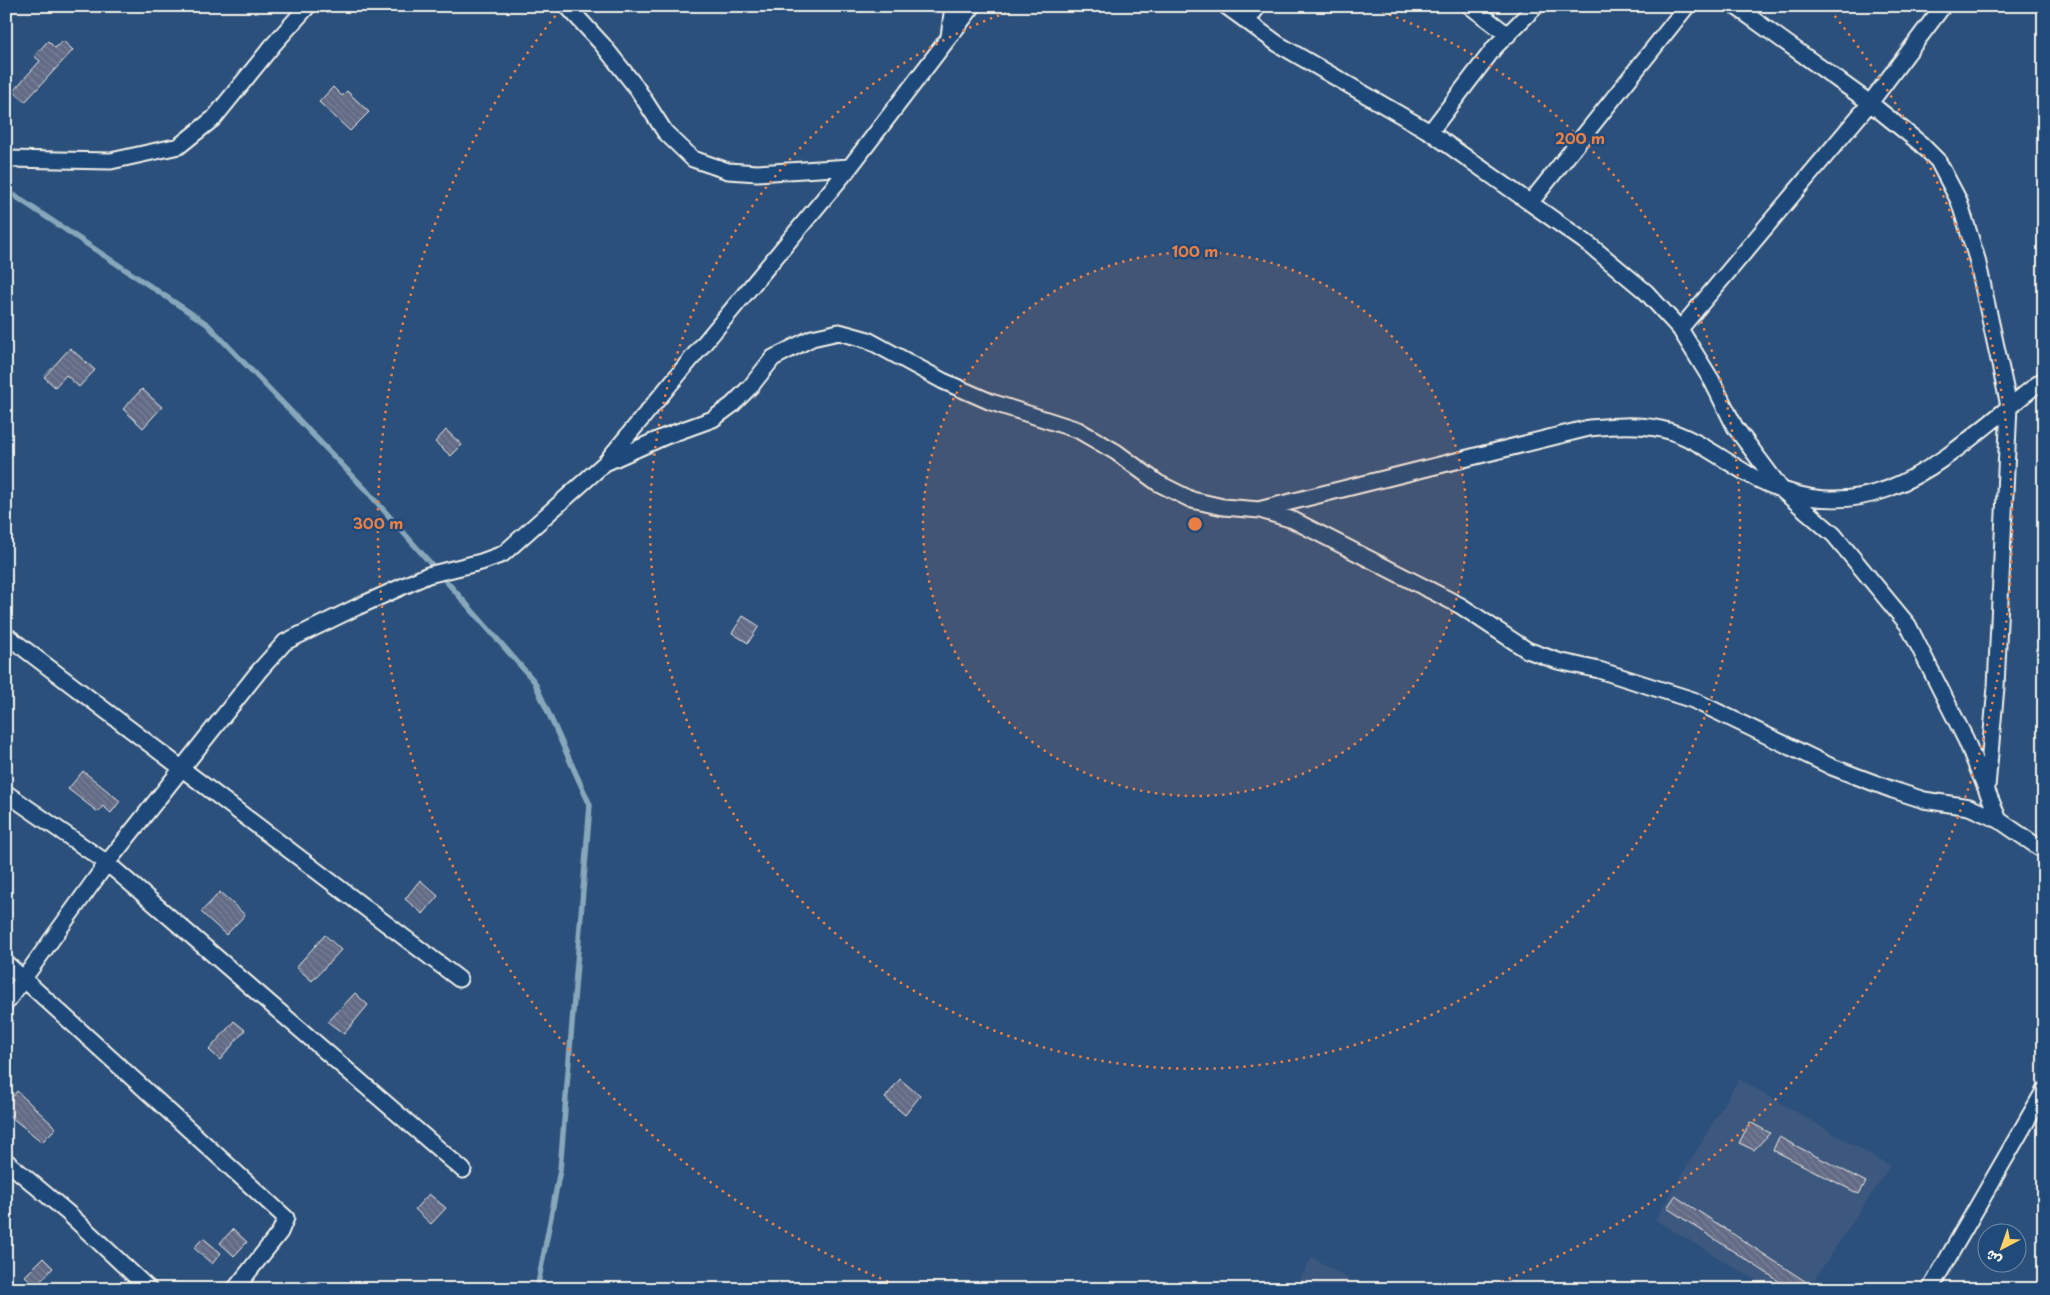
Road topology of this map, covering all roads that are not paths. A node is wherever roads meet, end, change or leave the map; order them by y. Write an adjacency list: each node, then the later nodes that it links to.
1 (308, 6): 17 (street)
2 (567, 6): 18 (street)
3 (953, 6): 14 (street)
4 (973, 6): 14 (street)
5 (1226, 6): 12 (street)
6 (1258, 6): 12 (street)
7 (1470, 6): 13 (street)
8 (1536, 6): 13 (street)
9 (1688, 6): 19 (street)
10 (1735, 6): 15 (street)
11 (1943, 6): 15 (street)
12 (1246, 22): 16 (street)
13 (1508, 35): 16 (street)
14 (949, 38): 18 (street)
15 (1870, 103): 20 (street); 22 (street)
16 (1430, 132): 19 (street)
17 (6, 160)
18 (850, 167): 23 (street)
19 (1530, 203): 20 (street)
20 (1680, 329): 24 (street)
21 (2044, 379): 22 (street)
22 (2009, 406): 24 (street); 28 (street)
23 (605, 463): 25 (street); 27 (street)
24 (1782, 490): 25 (street); 28 (street)
25 (1260, 510): 30 (street)
26 (6, 635): 27 (street)
27 (184, 768): 32 (street); 35 (street)
28 (1987, 790): 30 (street)
29 (6, 793): 32 (street)
30 (1999, 820): 31 (street)
31 (2044, 851)
32 (107, 864): 34 (street); 39 (street)
33 (6, 963): 34 (street)
34 (23, 977): 36 (street); 41 (street)
35 (459, 979)
36 (6, 1003)
37 (2044, 1091): 42 (street)
38 (6, 1161): 40 (street)
39 (463, 1170)
40 (148, 1289)
41 (235, 1289)
42 (1930, 1289)

